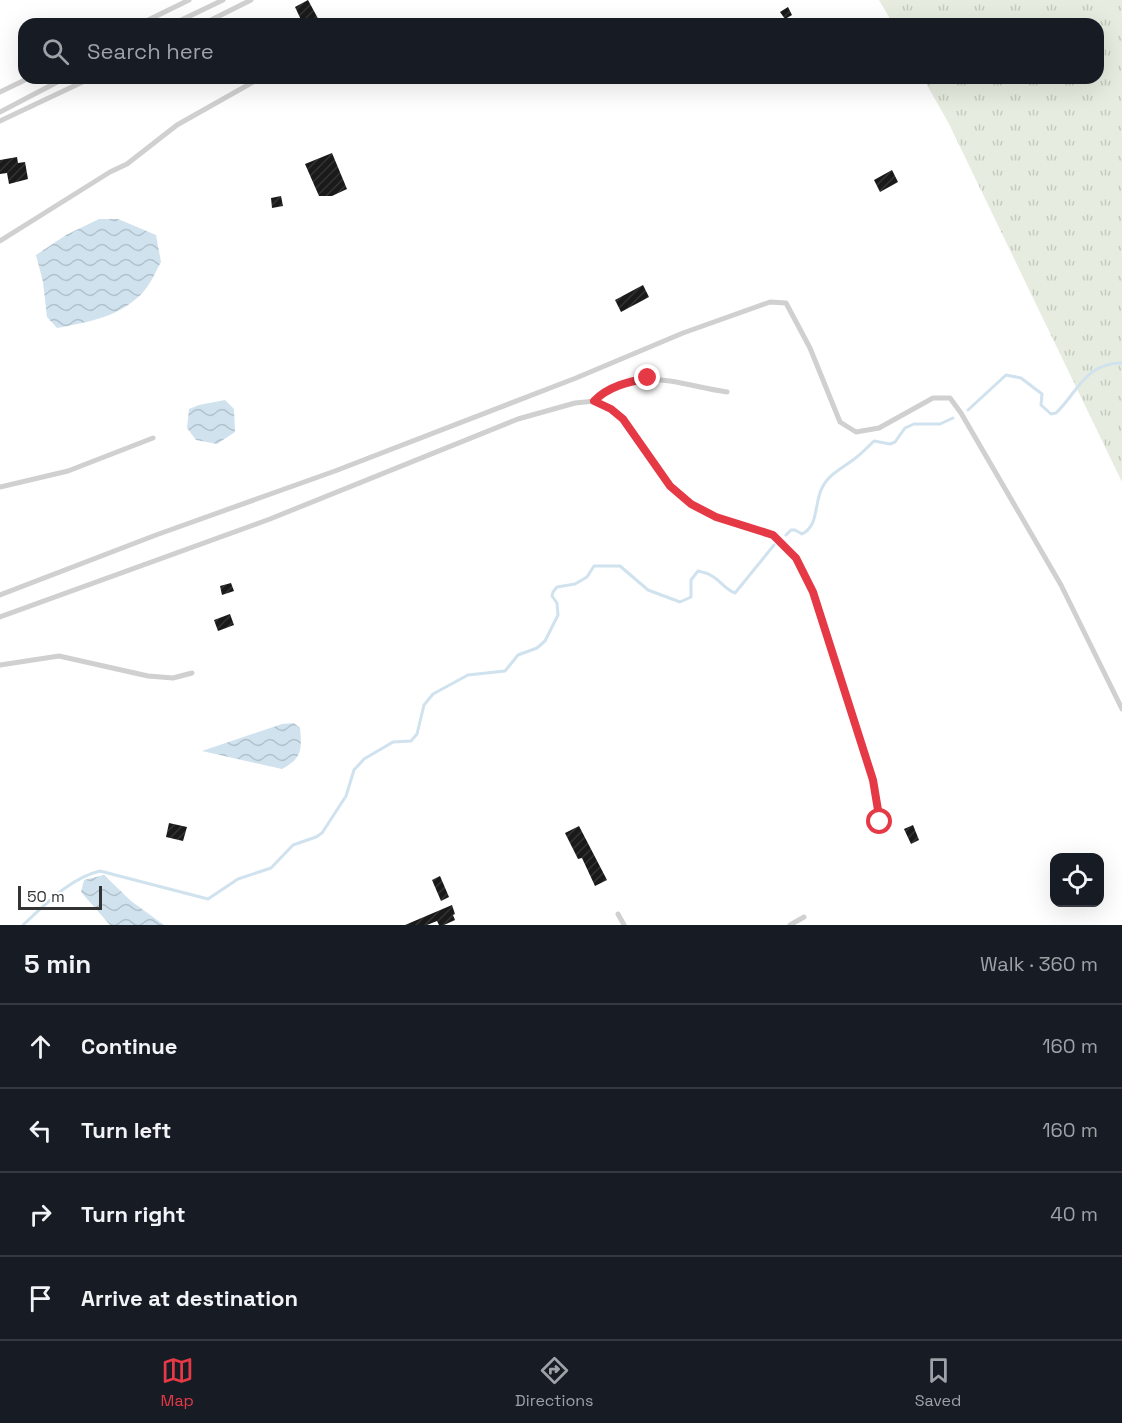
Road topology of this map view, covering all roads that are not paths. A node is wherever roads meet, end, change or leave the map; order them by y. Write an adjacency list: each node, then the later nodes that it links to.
1 (189, 0): 4 (lane)
2 (223, 0): 5 (lane)
3 (251, 0): 6 (lane)
4 (152, 18)
5 (186, 18)
6 (215, 18)
7 (18, 83): 11 (lane)
8 (54, 84): 12 (lane)
9 (78, 84): 13 (lane)
10 (249, 84): 14 (lane)
11 (0, 92)
12 (0, 112)
13 (0, 121)
14 (0, 241)
15 (727, 392): 16 (lane)
16 (594, 401): 20 (lane); 24 (lane)
17 (153, 438): 18 (lane)
18 (0, 487)
19 (0, 595): 23 (lane)
20 (0, 617)
21 (0, 665): 22 (lane)
22 (192, 673)
23 (1122, 710)
24 (880, 822)
25 (618, 914): 27 (lane)
26 (804, 917): 28 (lane)
27 (624, 925)
28 (790, 925)

